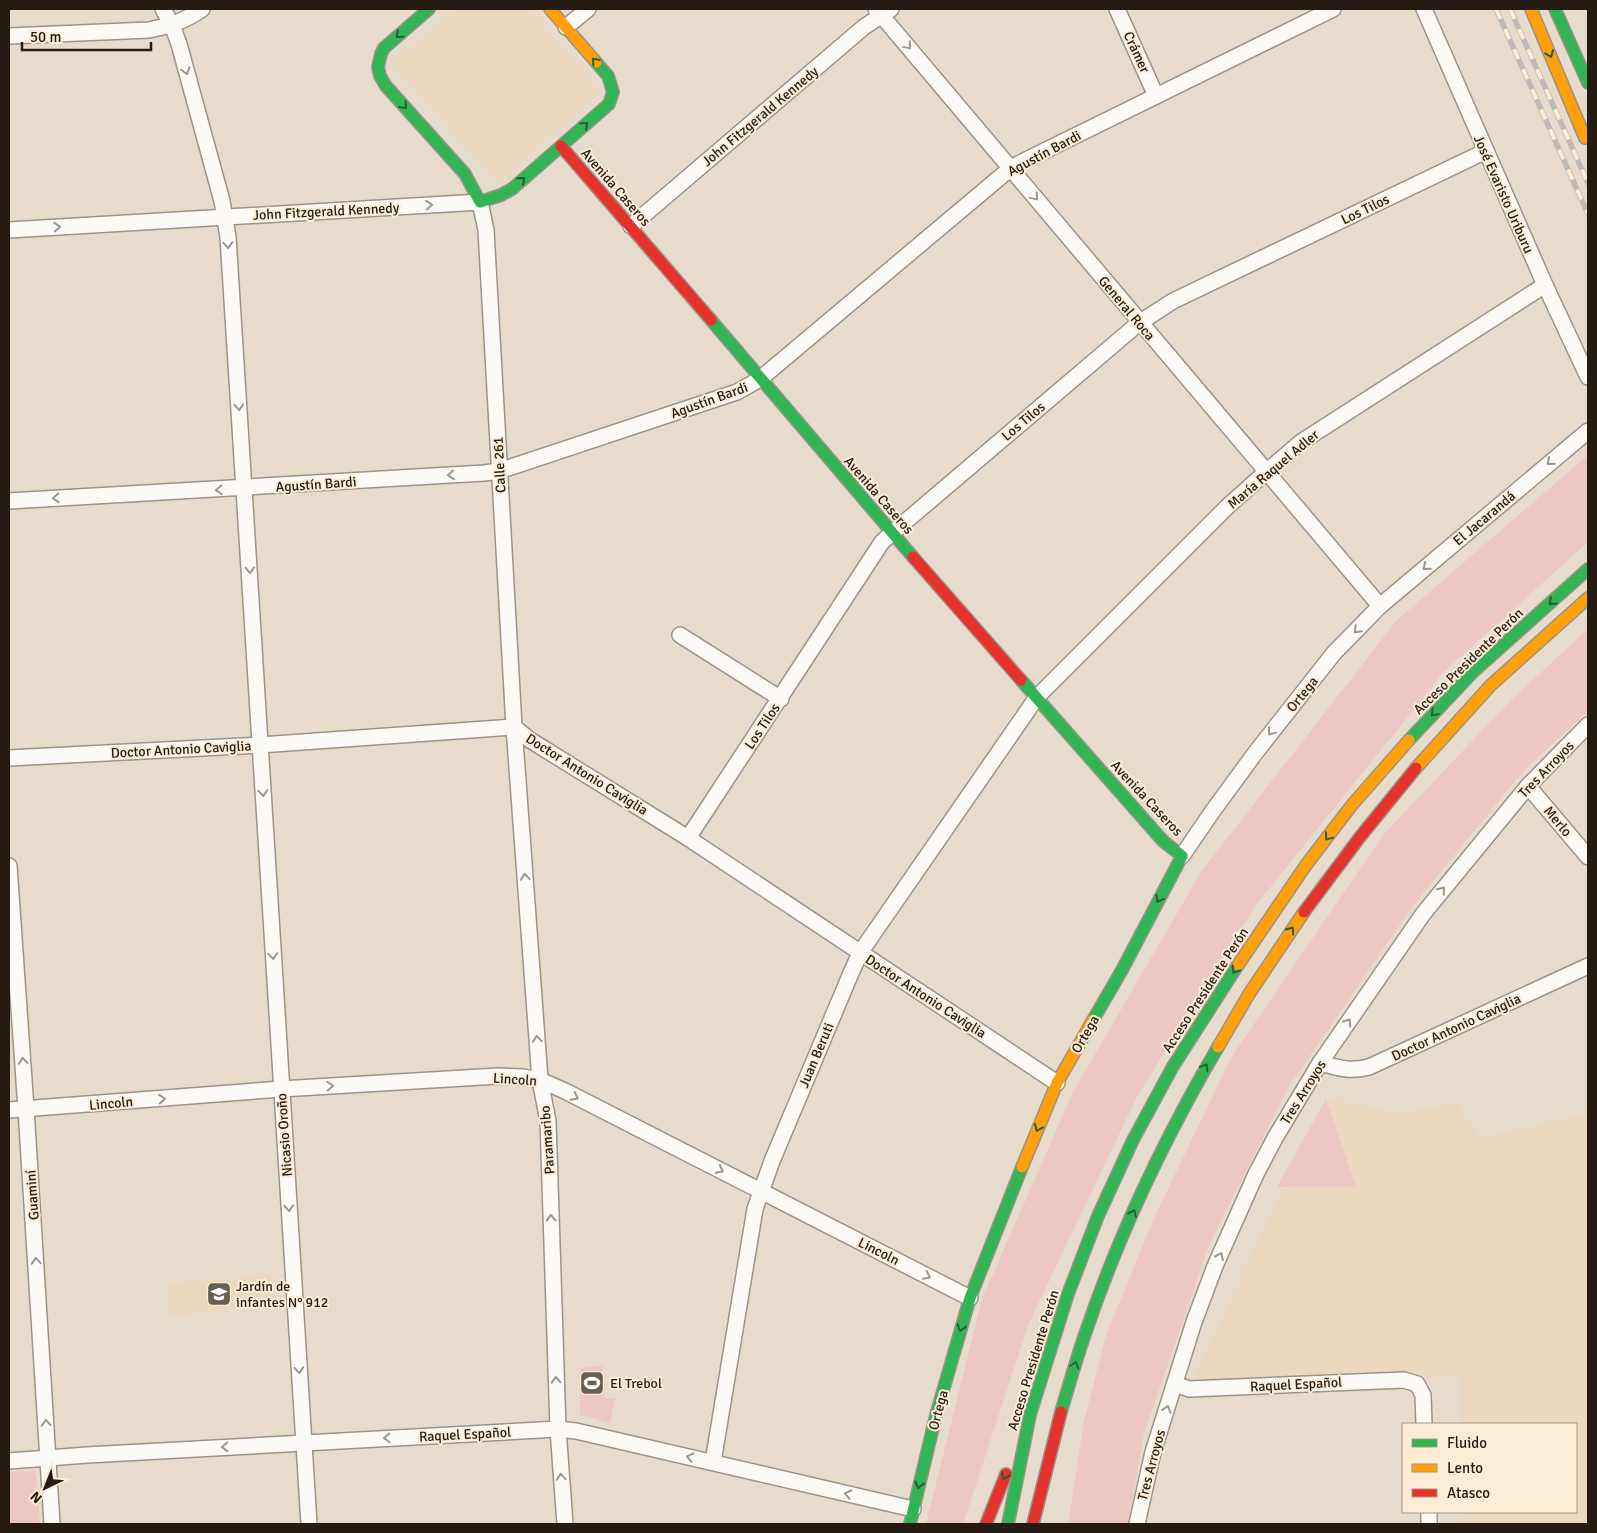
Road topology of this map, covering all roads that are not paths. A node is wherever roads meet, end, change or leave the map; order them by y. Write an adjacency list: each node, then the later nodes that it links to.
1 (163, 9): 12 (street, Nicasio Oroño)
2 (202, 9): 12 (street)
3 (429, 9): 23 (main road, one-way to 23)
4 (550, 9): 13 (main road)
5 (588, 9): 13 (street)
6 (1117, 9): 16 (street, Crámer)
7 (1333, 9): 16 (street, Agustín Bardi)
8 (1424, 9): 21 (street, José Evaristo Uriburu)
9 (1531, 9): 17 (main road, one-way to 17)
10 (1555, 9): 15 (main road)
11 (883, 11): 22 (street, General Roca, one-way to 22); 25 (street, John Fitzgerald Kennedy)
12 (172, 25): 14 (street); 24 (street, Nicasio Oroño, one-way to 24)
13 (566, 27): 19 (main road, John Fitzgerald Kennedy, one-way to 13)
14 (9, 36)
15 (1588, 83)
16 (1156, 96): 22 (street, Agustín Bardi)
17 (1580, 126): 18 (main road); 20 (main road)
18 (1588, 138)
19 (561, 146): 23 (main road, John Fitzgerald Kennedy, one-way to 19); 25 (main road, Avenida Caseros)
20 (1588, 146)
21 (1486, 151): 27 (street, José Evaristo Uriburu); 28 (street, Los Tilos)
22 (1011, 168): 28 (street, General Roca, one-way to 28); 30 (street, Agustín Bardi)
23 (480, 202): 24 (street, John Fitzgerald Kennedy, one-way to 23); 32 (street, Calle 261)
24 (225, 217): 26 (street, John Fitzgerald Kennedy, one-way to 24); 34 (street, Nicasio Oroño, one-way to 34)
25 (631, 226): 30 (main road, Avenida Caseros)
26 (9, 230)
27 (1545, 285): 29 (street, José Evaristo Uriburu); 33 (street, María Raquel Adler)
28 (1139, 322): 33 (street, General Roca); 36 (street, Los Tilos)
29 (1588, 377)
30 (760, 379): 32 (street, Agustín Bardi); 36 (main road, Avenida Caseros)
31 (1588, 432): 39 (street, El Jacarandá, one-way to 39)
32 (499, 471): 34 (street, Agustín Bardi, one-way to 34); 44 (street, Calle 261)
33 (1266, 472): 39 (street, General Roca); 41 (street, María Raquel Adler)
34 (245, 488): 35 (street, Agustín Bardi, one-way to 35); 45 (street, Nicasio Oroño, one-way to 45)
35 (9, 501)
36 (892, 533): 41 (main road, Avenida Caseros); 42 (street, Los Tilos)
37 (1588, 569): 64 (main road, Acceso Presidente Perón, one-way to 64)
38 (1588, 598): 63 (main road, one-way to 38)
39 (1380, 606): 49 (street, Ortega, one-way to 49)
40 (680, 635): 42 (street)
41 (1037, 697): 49 (main road, Avenida Caseros); 52 (street, Juan Beruti)
42 (781, 699): 48 (street, Los Tilos)
43 (1588, 725): 47 (street, Tres Arroyos)
44 (514, 727): 45 (street, Doctor Antonio Caviglia); 48 (street, Doctor Antonio Caviglia); 55 (street, Paramaribo, one-way to 44)
45 (260, 745): 46 (street, Doctor Antonio Caviglia); 57 (street, Nicasio Oroño, one-way to 57)
46 (9, 758)
47 (1528, 786): 50 (street, Merlo); 54 (street, Tres Arroyos, one-way to 47)
48 (688, 838): 52 (street, Doctor Antonio Caviglia)
49 (1182, 856): 56 (main road, Ortega, one-way to 56)
50 (1588, 856)
51 (9, 866): 59 (street, Guaminí, one-way to 51)
52 (860, 953): 56 (street, Doctor Antonio Caviglia); 60 (street, Juan Beruti)
53 (1588, 966): 54 (street, Doctor Antonio Caviglia)
54 (1320, 1063): 62 (street, Tres Arroyos, one-way to 54)
55 (540, 1080): 57 (street, Lincoln, one-way to 55); 60 (street, Lincoln, one-way to 60); 66 (street, Paramaribo, one-way to 55)
56 (1057, 1083): 61 (main road, Ortega, one-way to 61)
57 (281, 1089): 59 (street, Lincoln, one-way to 57); 67 (street, Nicasio Oroño, one-way to 67)
58 (9, 1110): 59 (street, Lincoln)
59 (26, 1110): 68 (street, Guaminí, one-way to 59)
60 (761, 1190): 61 (street, Lincoln, one-way to 61); 70 (street, Juan Beruti)
61 (970, 1298): 72 (main road, Ortega, one-way to 72)
62 (1174, 1384): 65 (street, Raquel Español); 80 (street, Tres Arroyos, one-way to 62)
63 (1060, 1411): 71 (main road); 79 (main road)
64 (1030, 1415): 77 (main road, one-way to 77); 78 (main road, Acceso Presidente Perón)
65 (1424, 1423)
66 (558, 1429): 67 (street, Raquel Español, one-way to 67); 70 (street, Raquel Español, one-way to 66); 75 (street, Paramaribo, one-way to 66)
67 (304, 1443): 68 (street, Raquel Español, one-way to 68); 74 (street, Nicasio Oroño)
68 (48, 1458): 69 (street, Raquel Español); 73 (street, Guaminí)
69 (9, 1461)
70 (713, 1462): 72 (street, Raquel Español, one-way to 70)
71 (1053, 1487)
72 (913, 1509): 76 (main road, Ortega)
73 (52, 1524)
74 (309, 1524)
75 (565, 1524)
76 (910, 1524)
77 (986, 1524)
78 (1008, 1524)
79 (1033, 1524)
80 (1137, 1524)

